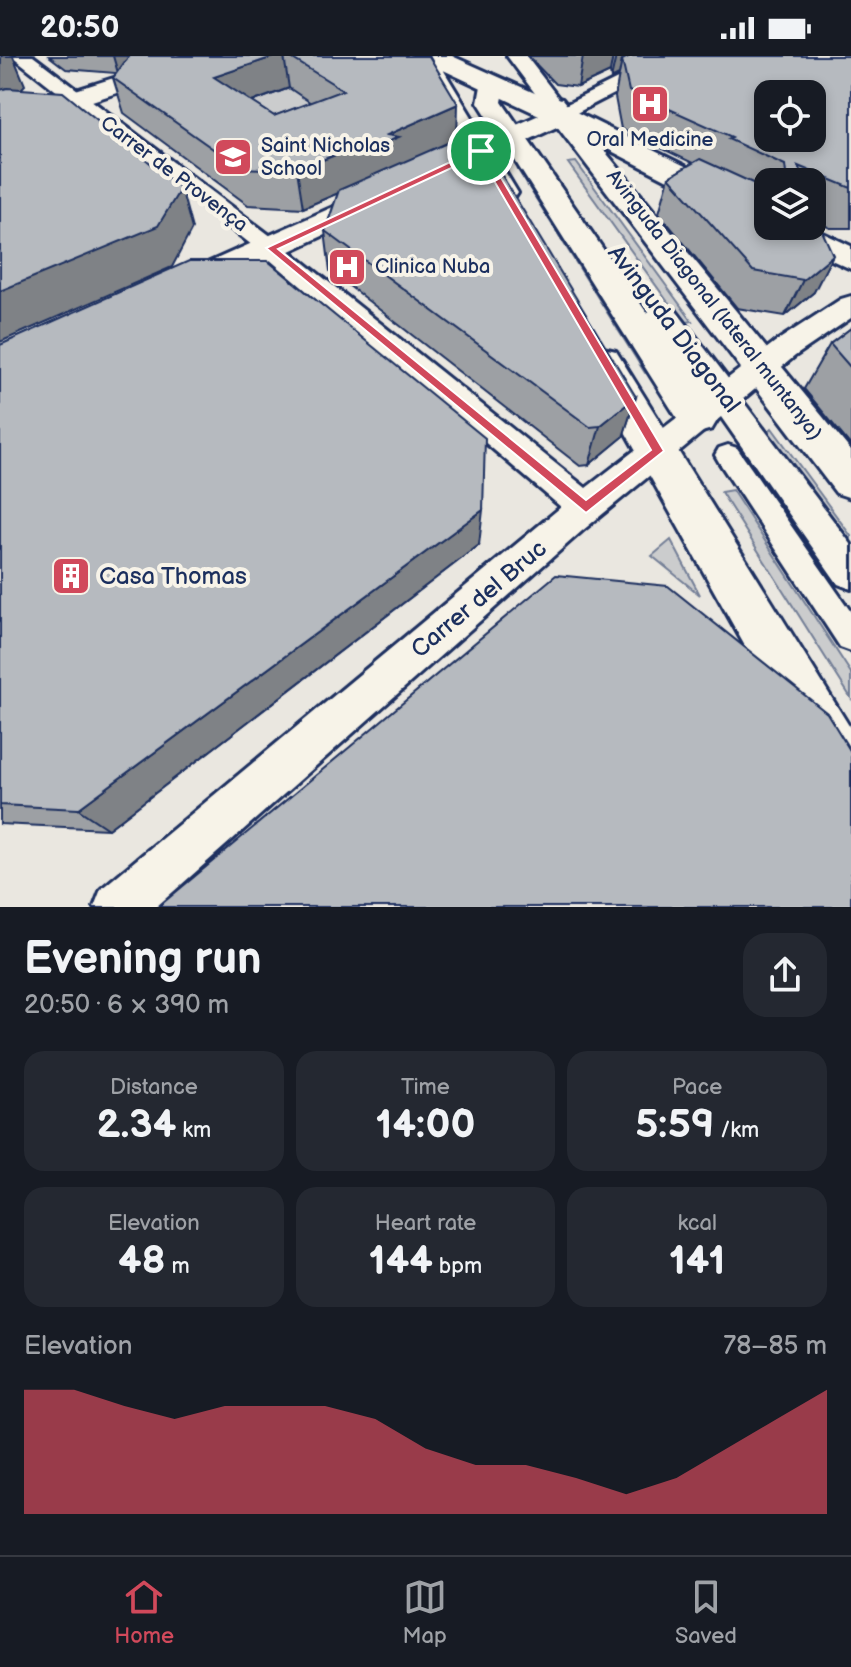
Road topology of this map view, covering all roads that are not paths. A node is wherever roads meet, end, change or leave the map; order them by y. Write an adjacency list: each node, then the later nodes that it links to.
1 (21, 56): 9 (street, Carrer de Provença)
2 (207, 56): 9 (main road)
3 (424, 56): 13 (street)
4 (432, 56): 8 (main road)
5 (471, 56): 8 (main road, Avinguda Diagonal)
6 (516, 56): 10 (street, Avinguda Diagonal (lateral muntanya))
7 (678, 56): 10 (street)
8 (493, 86): 10 (main road); 12 (street, Avinguda Diagonal)
9 (75, 98): 11 (main road); 17 (street, Carrer de Provença)
10 (557, 109): 12 (main road); 14 (main road); 22 (street, Avinguda Diagonal (lateral muntanya))
11 (0, 123)
12 (520, 133): 13 (main road); 23 (street, Avinguda Diagonal)
13 (481, 151): 15 (street); 17 (main road)
14 (754, 212)
15 (517, 214)
16 (812, 240): 18 (main road)
17 (271, 248): 19 (main road); 27 (street, Carrer de Provença)
18 (851, 259)
19 (157, 300)
20 (851, 305): 22 (street, Carrer del Bruc)
21 (586, 332): 24 (street)
22 (762, 367): 23 (street, Carrer del Bruc); 26 (street, Avinguda Diagonal (lateral muntanya))
23 (710, 409): 24 (street, Carrer del Bruc); 28 (street, Avinguda Diagonal)
24 (658, 451): 27 (street, Carrer del Bruc); 30 (street)
25 (728, 455): 29 (street)
26 (851, 481)
27 (586, 508): 31 (street, Carrer del Bruc)
28 (851, 573)
29 (851, 637)
30 (851, 780)
31 (119, 907)

